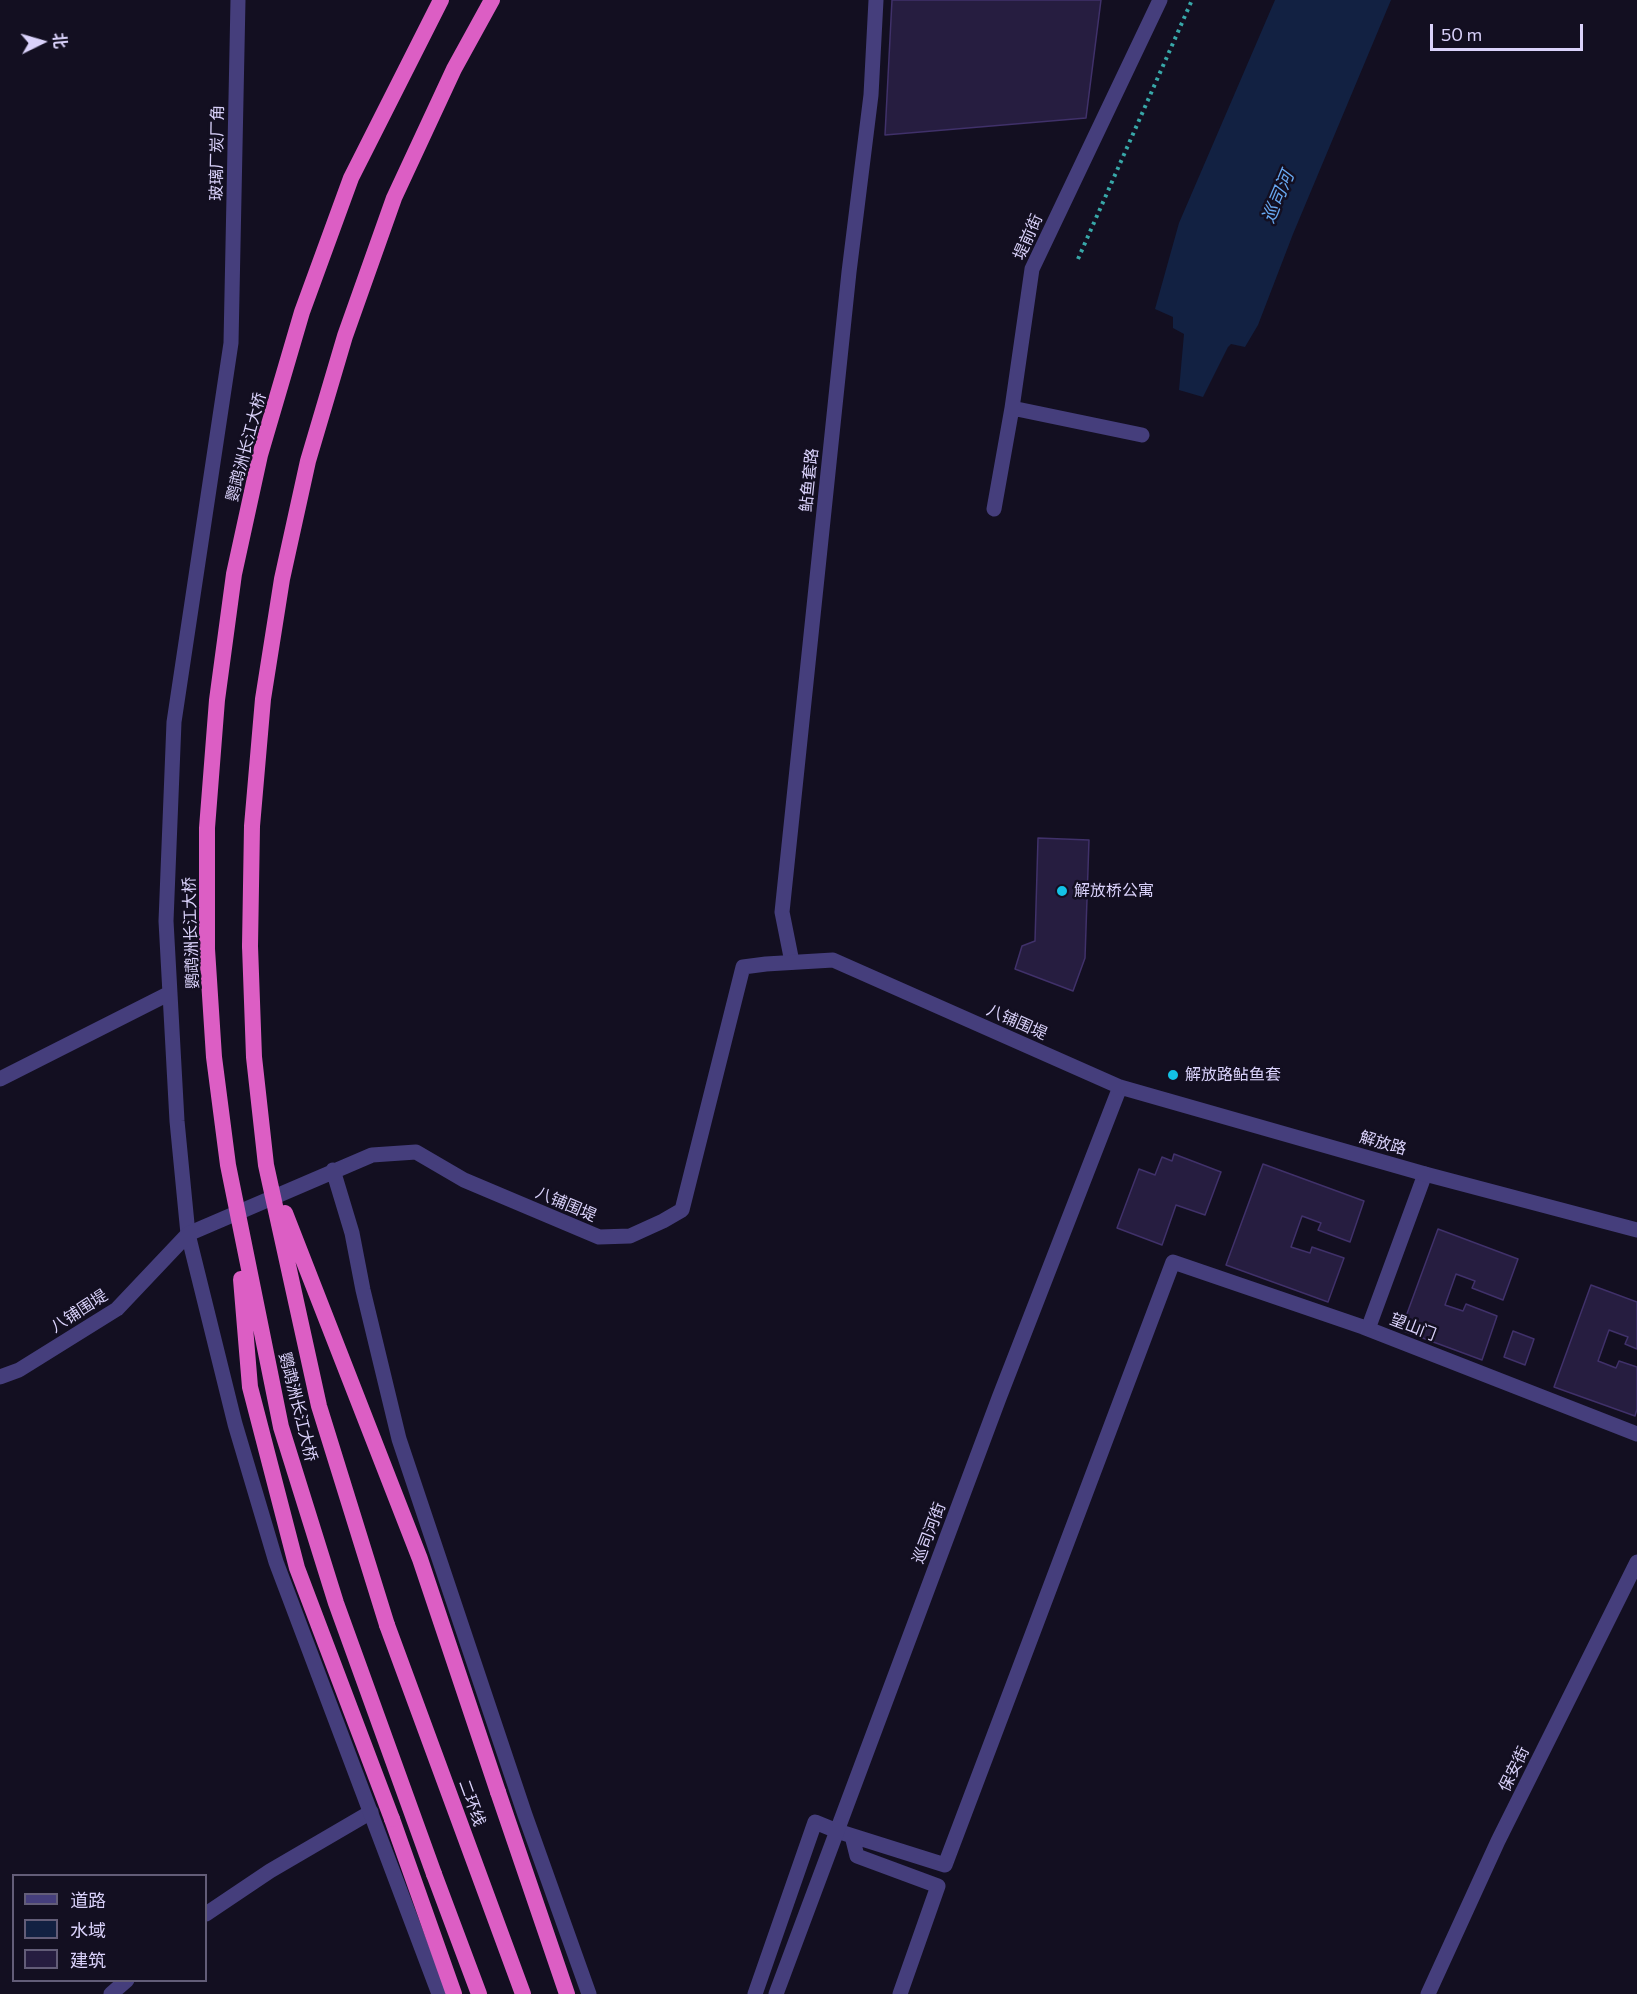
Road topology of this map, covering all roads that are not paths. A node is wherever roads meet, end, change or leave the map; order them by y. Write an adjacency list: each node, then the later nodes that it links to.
1 (238, 0): 10 (street, 玻璃厂炭厂角)
2 (441, 0): 16 (highway, 鹦鹉洲长江大桥, bridge)
3 (492, 0): 13 (highway, 鹦鹉洲长江大桥, bridge)
4 (876, 0): 9 (street, 鲇鱼套路)
5 (1160, 0): 6 (street, 堤前街)
6 (1012, 408): 7 (street); 8 (street, 堤前街)
7 (1142, 435)
8 (994, 509)
9 (792, 962): 12 (street, 八铺围堤); 14 (street, 八铺围堤)
10 (170, 993): 11 (street); 18 (street, 玻璃厂炭厂角)
11 (0, 1079)
12 (1120, 1087): 15 (street, 解放路); 25 (street, 巡司河街)
13 (266, 1165): 23 (highway, 鹦鹉洲长江大桥, bridge); 34 (highway, bridge)
14 (333, 1170): 18 (street, 八铺围堤); 35 (street)
15 (1425, 1174): 17 (street, 解放路); 19 (street)
16 (236, 1210): 31 (highway, bridge); 32 (highway, 鹦鹉洲长江大桥, bridge)
17 (1637, 1230)
18 (188, 1234): 20 (street, 八铺围堤); 24 (street, 玻璃厂炭厂角)
19 (1368, 1329): 21 (street, 望山门); 26 (street, 望山门)
20 (0, 1377)
21 (1637, 1434)
22 (1637, 1562): 39 (street, 保安街)
23 (387, 1625): 33 (highway, 二环线)
24 (370, 1812): 27 (street); 30 (street, 玻璃厂炭厂角)
25 (837, 1831): 26 (street); 36 (street); 37 (street, 巡司河街)
26 (852, 1836): 38 (street)
27 (207, 1913)
28 (125, 1982): 29 (street)
29 (111, 1994)
30 (439, 1994)
31 (454, 1994)
32 (479, 1994)
33 (523, 1994)
34 (567, 1994)
35 (589, 1994)
36 (755, 1994)
37 (776, 1994)
38 (900, 1994)
39 (1428, 1994)

